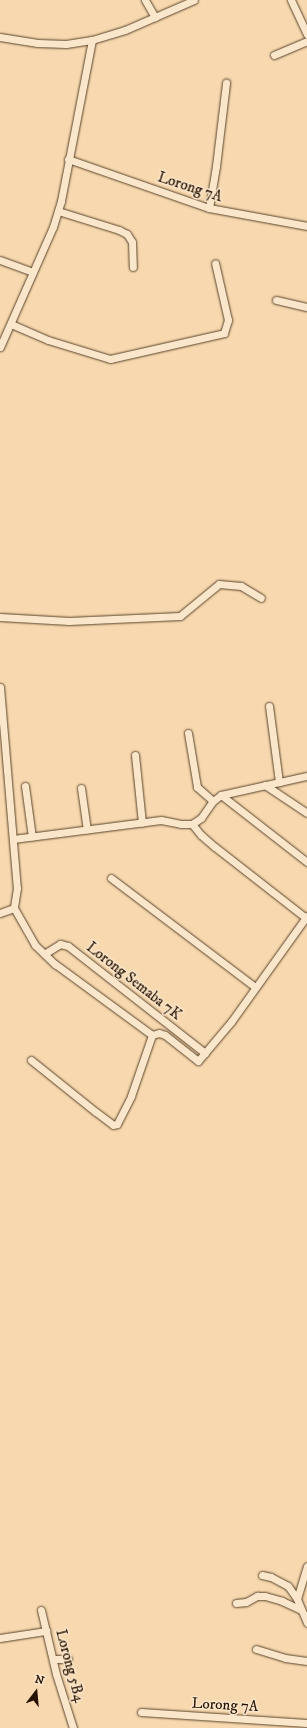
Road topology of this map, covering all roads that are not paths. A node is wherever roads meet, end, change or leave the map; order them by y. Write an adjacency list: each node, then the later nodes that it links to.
1 (144, 0): 4 (street)
2 (194, 0): 4 (street)
3 (291, 0): 5 (street)
4 (155, 17): 7 (street)
5 (307, 34)
6 (0, 37): 7 (street)
7 (92, 40): 11 (street)
8 (307, 41): 9 (street)
9 (274, 55)
10 (226, 83): 12 (street)
11 (68, 159): 12 (street, Lorong 7A); 13 (street)
12 (209, 208): 14 (street, Lorong 7A)
13 (58, 211): 17 (street); 18 (street)
14 (307, 226)
15 (0, 260): 18 (street)
16 (215, 263): 21 (street)
17 (133, 267)
18 (33, 272): 21 (street)
19 (276, 300): 20 (street)
20 (307, 307)
21 (11, 324): 22 (street)
22 (0, 347)
23 (261, 598): 24 (street)
24 (0, 617)
25 (0, 687): 41 (street)
26 (270, 706): 30 (street)
27 (188, 733): 35 (street)
28 (135, 755): 37 (street)
29 (307, 776): 30 (street)
30 (279, 782): 31 (street)
31 (266, 785): 34 (street); 36 (street)
32 (25, 786): 40 (street)
33 (81, 788): 39 (street)
34 (221, 794): 35 (street); 42 (street)
35 (213, 801): 38 (street)
36 (307, 813)
37 (142, 823): 38 (street); 39 (street)
38 (192, 824): 46 (street)
39 (86, 830): 40 (street)
40 (32, 837): 41 (street)
41 (13, 839): 44 (street)
42 (307, 862)
43 (111, 878): 48 (street)
44 (14, 908): 45 (street); 47 (street)
45 (0, 913)
46 (306, 917): 48 (street)
47 (44, 954): 49 (street); 50 (street, Lorong Semaba 7K)
48 (256, 987): 50 (street)
49 (152, 1035): 50 (street); 51 (street)
50 (205, 1053)
51 (31, 1060)
52 (307, 1566): 54 (street)
53 (262, 1575): 54 (street)
54 (297, 1599): 57 (street)
55 (236, 1603): 57 (street)
56 (41, 1610): 59 (street, Lorong 5B4)
57 (304, 1613): 58 (street)
58 (307, 1623)
59 (46, 1631): 60 (street); 62 (street, Lorong 5B4)
60 (0, 1638)
61 (256, 1648): 64 (street)
62 (54, 1659): 63 (street); 67 (street, Lorong 5B4)
63 (68, 1659)
64 (307, 1660)
65 (141, 1712): 66 (street, Lorong 7A)
66 (307, 1723)
67 (73, 1728)

